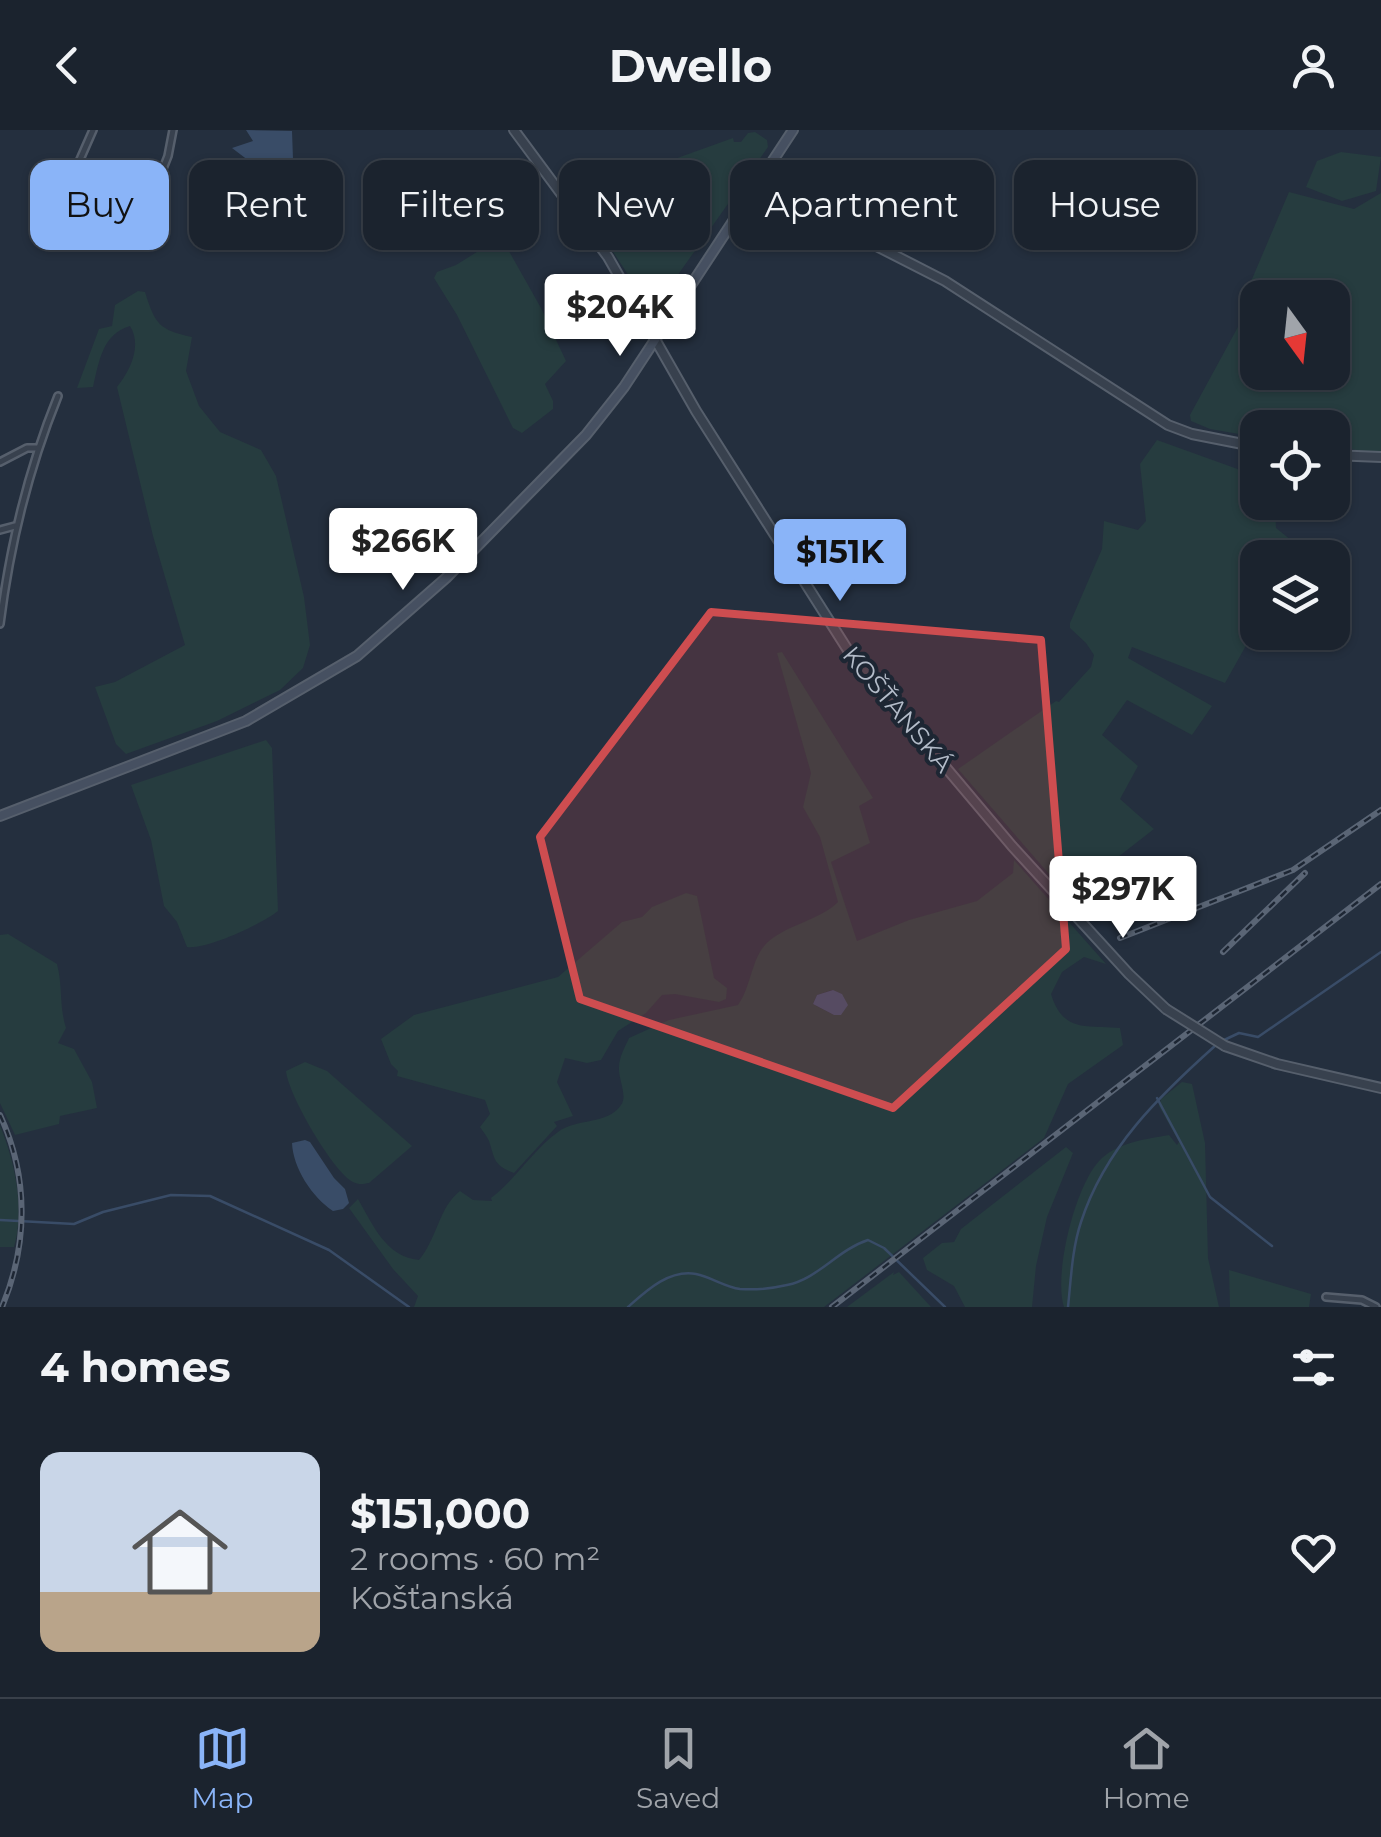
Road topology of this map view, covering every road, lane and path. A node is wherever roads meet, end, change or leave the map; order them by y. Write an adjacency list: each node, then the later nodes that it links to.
1 (94, 130): 5 (street)
2 (514, 130): 10 (street, KOŠŤANSKÁ)
3 (794, 130): 7 (main road)
4 (171, 131): 6 (street)
5 (80, 160)
6 (166, 160)
7 (774, 160)
8 (730, 226): 10 (main road)
9 (884, 250): 12 (street)
10 (654, 340): 21 (main road); 22 (street, KOŠŤANSKÁ, bridge)
11 (58, 396): 13 (street)
12 (1240, 443)
13 (37, 448): 16 (street); 17 (street)
14 (1350, 456): 15 (street)
15 (1381, 457)
16 (0, 462)
17 (15, 526): 18 (street); 19 (street)
18 (0, 530)
19 (1, 602): 20 (street)
20 (0, 624)
21 (0, 816)
22 (1381, 1088)
23 (1326, 1297): 24 (street)
24 (1376, 1307)

